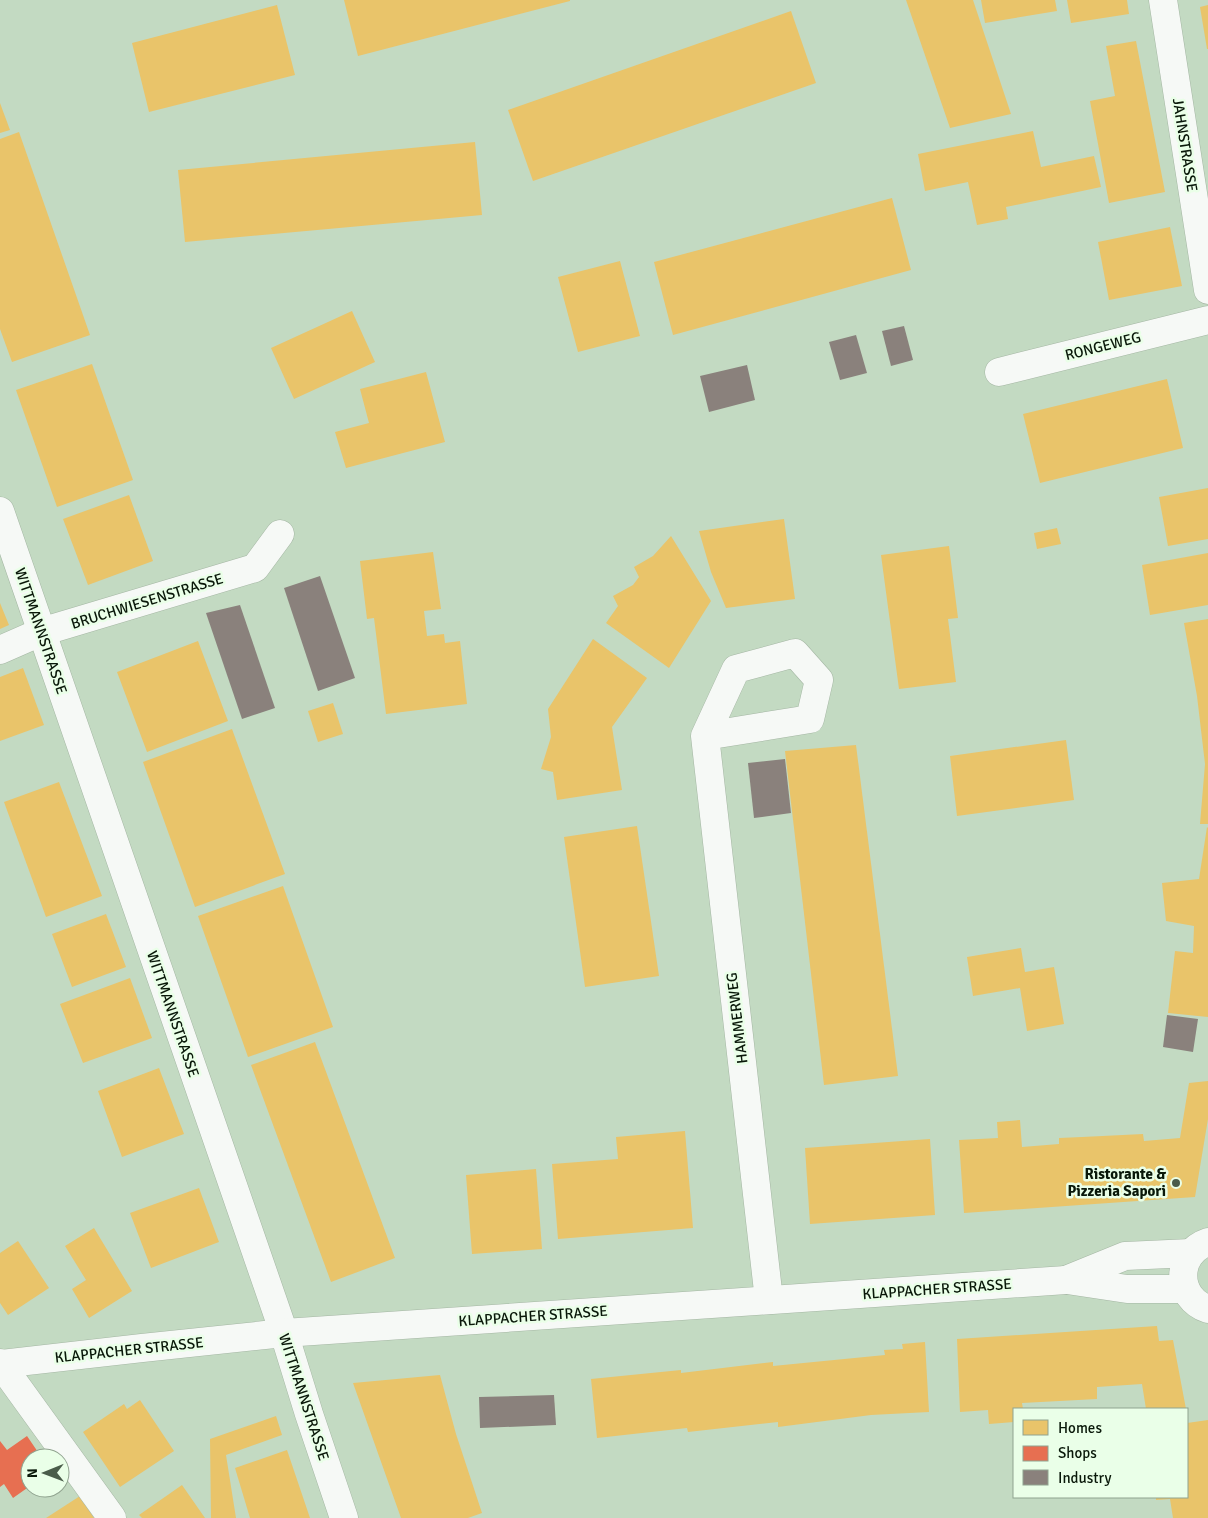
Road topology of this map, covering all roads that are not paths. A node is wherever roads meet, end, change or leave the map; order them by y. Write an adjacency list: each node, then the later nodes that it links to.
1 (1163, 0): 2 (street, JAHNSTRASSE)
2 (1208, 290)
3 (1208, 320): 4 (street, RONGEWEG)
4 (999, 372)
5 (0, 511): 7 (street, WITTMANNSTRASSE)
6 (280, 534): 7 (street, BRUCHWIESENSTRASSE)
7 (41, 632): 8 (street, BRUCHWIESENSTRASSE); 15 (street, WITTMANNSTRASSE)
8 (0, 650)
9 (705, 736): 13 (street, HAMMERWEG)
10 (1199, 1248): 11 (street, KLAPPACHER STRASSE); 12 (street, KLAPPACHER STRASSE)
11 (1066, 1280): 12 (street, KLAPPACHER STRASSE); 13 (street, KLAPPACHER STRASSE)
12 (1185, 1289): 14 (street)
13 (769, 1300): 15 (street, KLAPPACHER STRASSE)
14 (1207, 1310)
15 (284, 1333): 16 (street, KLAPPACHER STRASSE); 18 (street, WITTMANNSTRASSE)
16 (0, 1364): 17 (street)
17 (112, 1518)
18 (344, 1518)

